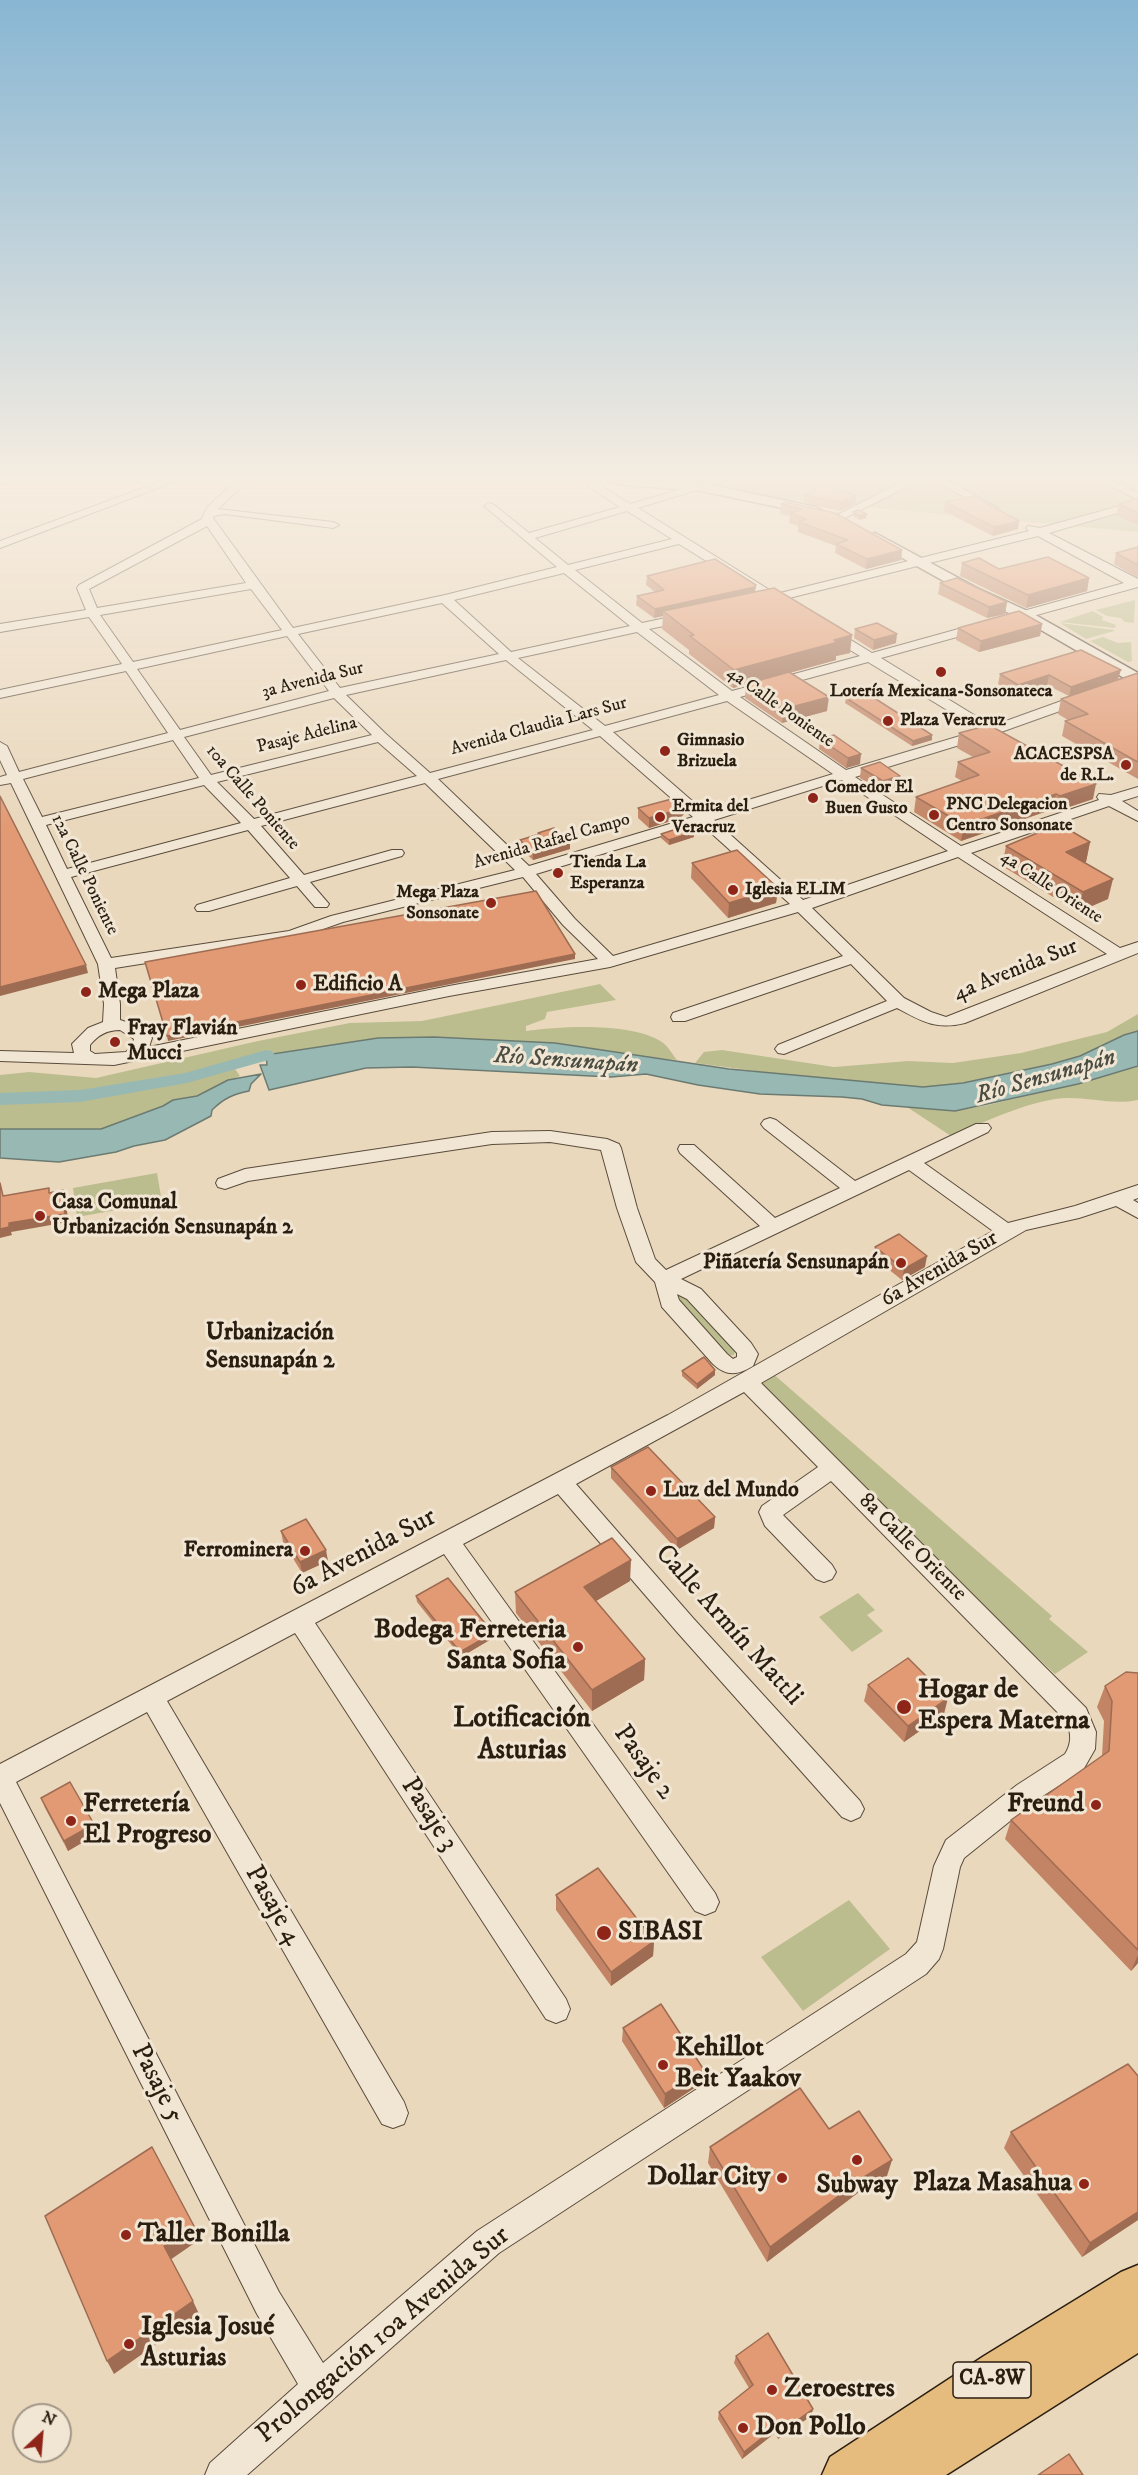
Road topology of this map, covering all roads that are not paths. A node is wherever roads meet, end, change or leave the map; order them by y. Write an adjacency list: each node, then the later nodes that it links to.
1 (86, 596): 14 (street, 10a Calle Poniente)
2 (194, 596): 14 (street)
3 (262, 596): 20 (street)
4 (459, 596): 11 (street)
5 (601, 596): 19 (street, 4a Calle Poniente)
6 (770, 596): 10 (street)
7 (784, 596): 10 (street)
8 (982, 596): 16 (street)
9 (1101, 596): 16 (street, Avenida Claudia Lars Sur)
10 (774, 598): 12 (street); 13 (street)
11 (445, 599): 20 (street); 21 (street)
12 (752, 603)
13 (791, 609)
14 (93, 613): 18 (street); 23 (street, 10a Calle Poniente)
15 (707, 613): 19 (street, 3a Avenida Sur)
16 (1027, 616): 22 (street, Avenida Claudia Lars Sur); 24 (street)
17 (821, 627): 22 (street)
18 (0, 628)
19 (639, 628): 21 (street, 3a Avenida Sur); 28 (street, 4a Calle Poniente)
20 (291, 632): 23 (street); 26 (street)
21 (508, 656): 26 (street, 3a Avenida Sur); 30 (street)
22 (870, 657): 28 (street, Avenida Claudia Lars Sur); 31 (street)
23 (128, 667): 27 (street); 32 (street, 10a Calle Poniente)
24 (1137, 679): 25 (street)
25 (1114, 687)
26 (337, 693): 32 (street, 3a Avenida Sur); 33 (street)
27 (0, 694)
28 (729, 695): 30 (street, Avenida Claudia Lars Sur); 36 (street, 4a Calle Poniente)
29 (1091, 695): 31 (street, Avenida Rafael Campo)
30 (603, 731): 37 (street, Avenida Claudia Lars Sur); 44 (street)
31 (990, 731): 34 (street); 36 (street, Avenida Rafael Campo)
32 (176, 735): 38 (street, 3a Avenida Sur); 39 (street, 10a Calle Poniente)
33 (381, 737): 37 (street); 39 (street, Pasaje Adelina)
34 (1009, 742)
35 (0, 746): 38 (street, 12a Calle Poniente)
36 (844, 775): 44 (street, Avenida Rafael Campo); 47 (street, 4a Calle Oriente)
37 (427, 777): 46 (street, Avenida Claudia Lars Sur); 49 (street)
38 (7, 778): 45 (street, 12a Calle Poniente)
39 (207, 780): 45 (street, Pasaje Adelina); 46 (street, 10a Calle Poniente)
40 (1090, 789): 42 (street)
41 (1138, 791): 42 (street)
42 (1110, 800): 43 (street); 47 (street)
43 (1138, 817)
44 (703, 818): 49 (street, Avenida Rafael Campo); 53 (street)
45 (37, 823): 50 (street, 12a Calle Poniente)
46 (251, 824): 50 (street, Avenida Claudia Lars Sur); 51 (street, 10a Calle Poniente)
47 (958, 852): 53 (street); 56 (street, 4a Calle Oriente)
48 (397, 853): 51 (street)
49 (526, 872): 58 (street); 59 (street, Avenida Rafael Campo)
50 (61, 875): 59 (street, 12a Calle Poniente)
51 (301, 882): 52 (street, 10a Calle Poniente); 54 (street)
52 (321, 904)
53 (801, 906): 57 (street); 58 (street)
54 (203, 908)
55 (1138, 947): 56 (street, 4a Avenida Sur)
56 (1118, 954): 60 (street, 4a Avenida Sur)
57 (854, 958): 60 (street); 61 (street)
58 (610, 962): 64 (street)
59 (106, 964): 62 (street, 12a Calle Poniente)
60 (898, 1002): 63 (street)
61 (679, 1017)
62 (111, 1025): 64 (street); 66 (street)
63 (784, 1049)
64 (133, 1055): 66 (street)
65 (0, 1056): 66 (street)
66 (91, 1059)
67 (770, 1124): 72 (street)
68 (982, 1128): 70 (street)
69 (687, 1149): 75 (street)
70 (912, 1163): 72 (street); 76 (street)
71 (225, 1183): 77 (street, 8a Calle Oriente)
72 (855, 1190): 75 (street)
73 (1128, 1195): 74 (street); 76 (street, 6a Avenida Sur)
74 (1138, 1212)
75 (774, 1228): 77 (street)
76 (1007, 1232): 78 (street, 6a Avenida Sur)
77 (664, 1280): 78 (street, 8a Calle Oriente)
78 (746, 1374): 79 (street, 8a Calle Oriente); 80 (street, 6a Avenida Sur)
79 (832, 1469): 82 (street); 85 (street, 8a Calle Oriente)
80 (561, 1482): 81 (street, 6a Avenida Sur); 87 (street, Calle Armín Mattli)
81 (448, 1542): 83 (street, 6a Avenida Sur); 88 (street, Pasaje 2)
82 (824, 1572)
83 (300, 1621): 84 (street, 6a Avenida Sur); 89 (street, Pasaje 3)
84 (152, 1698): 86 (street, 6a Avenida Sur); 90 (street, Pasaje 4)
85 (1077, 1716): 93 (street, Prolongación 10a Avenida Sur)
86 (0, 1777): 93 (street, Pasaje 5)
87 (852, 1809)
88 (705, 1902)
89 (556, 2009)
90 (393, 2114)
91 (1138, 2289): 95 (main road, CA-8W)
92 (1138, 2324): 96 (main road, CA-8W)
93 (319, 2388): 94 (street, Prolongación 10a Avenida Sur)
94 (222, 2475)
95 (848, 2475)
96 (898, 2475)

